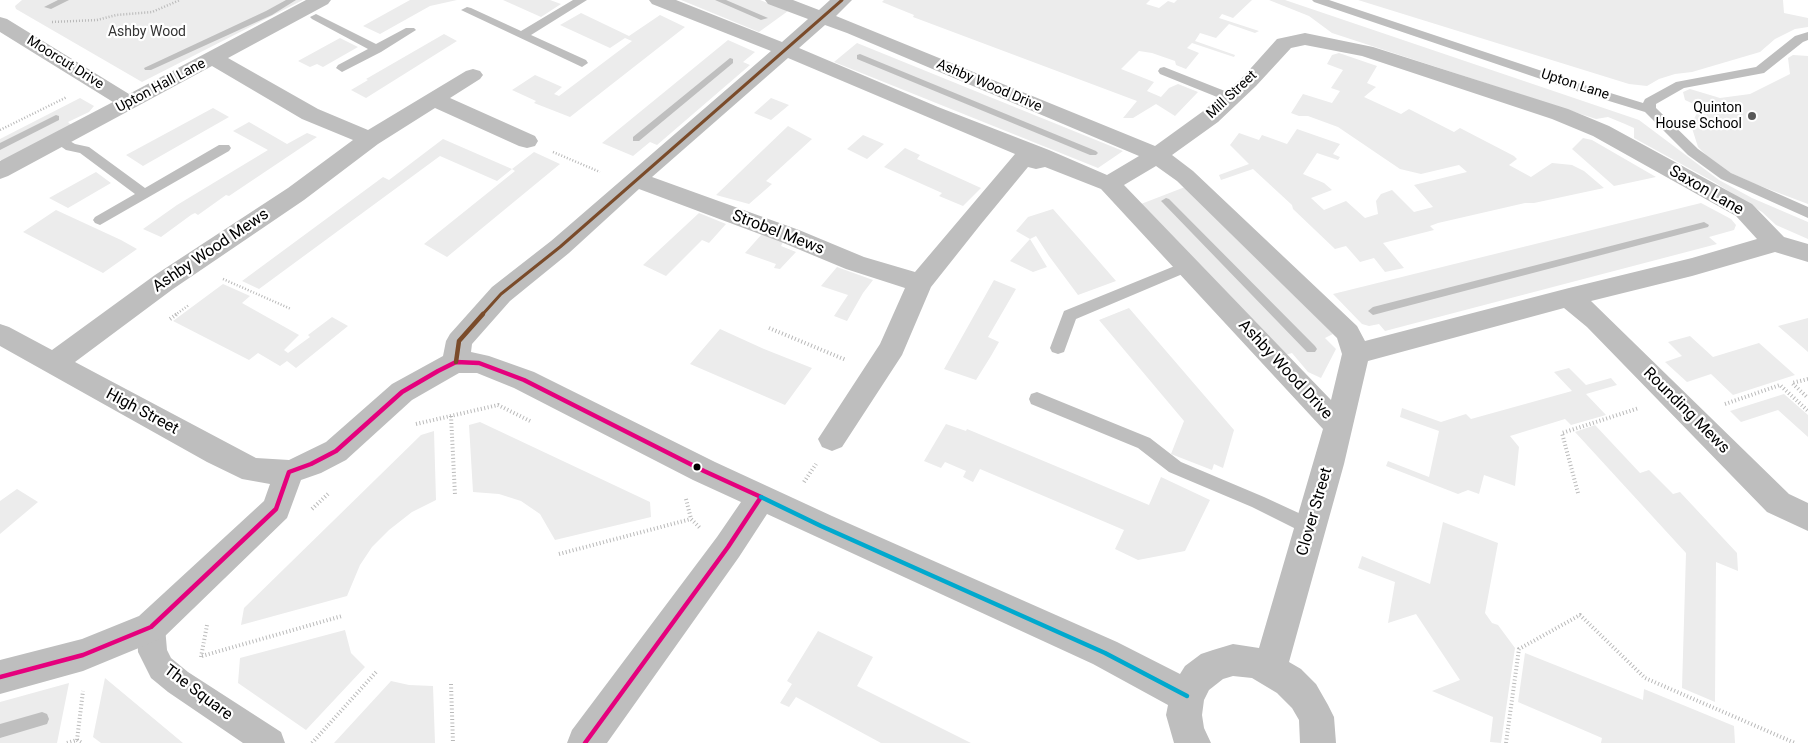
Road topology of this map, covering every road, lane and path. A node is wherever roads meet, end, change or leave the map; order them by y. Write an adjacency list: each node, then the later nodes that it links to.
1 (180, 0): 10 (path)
2 (581, 0): 13 (lane)
3 (659, 0): 17 (street, Ashby Wood Drive)
4 (775, 0): 9 (street, Ashby Wood Drive)
5 (842, 0): 9 (street)
6 (1318, 0): 27 (lane, Upton Lane)
7 (319, 9): 16 (lane); 18 (street, Upton Hall Lane)
8 (466, 10): 13 (lane)
9 (820, 18): 17 (street); 34 (street, Ashby Wood Drive)
10 (48, 22)
11 (0, 24): 26 (street, Moorcut Drive)
12 (410, 30): 16 (lane)
13 (522, 35): 19 (lane)
14 (1808, 36): 27 (lane)
15 (1305, 39): 24 (street, Mill Street); 42 (street, Saxon Lane)
16 (377, 48): 20 (lane)
17 (784, 50): 33 (street, Ashby Wood Drive); 37 (street)
18 (213, 58): 26 (street, Upton Hall Lane); 29 (street)
19 (582, 63)
20 (342, 68)
21 (1164, 71): 24 (lane)
22 (473, 75): 25 (street, Ashby Wood Mews)
23 (73, 94): 28 (path)
24 (1231, 98): 34 (street, Mill Street)
25 (434, 99): 29 (street, Ashby Wood Mews); 31 (street)
26 (129, 103): 30 (street, Upton Hall Lane)
27 (1650, 109): 40 (lane, Upton Lane)
28 (0, 130)
29 (370, 139): 56 (street, Ashby Wood Mews)
30 (61, 140): 35 (street, Upton Hall Lane); 39 (lane)
31 (527, 141): 36 (path)
32 (224, 148): 39 (lane)
33 (1041, 155): 38 (street, Ashby Wood Drive); 45 (street)
34 (1157, 155): 38 (street); 54 (street, Ashby Wood Drive)
35 (0, 171)
36 (601, 172)
37 (636, 180): 45 (street, Strobel Mews); 55 (street)
38 (1109, 184): 44 (street, Ashby Wood Drive)
39 (145, 194): 41 (lane)
40 (1808, 213)
41 (100, 220)
42 (1775, 243): 43 (street); 47 (street)
43 (1808, 253)
44 (1187, 266): 53 (lane); 66 (street, Ashby Wood Drive)
45 (920, 283): 57 (street)
46 (216, 284): 49 (path)
47 (1569, 297): 54 (street); 61 (street, Rounding Mews)
48 (193, 302): 50 (path)
49 (291, 309)
50 (170, 319)
51 (769, 328): 57 (path)
52 (0, 334): 56 (street, High Street)
53 (1058, 348)
54 (1356, 354): 66 (street, Clover Street)
55 (456, 362): 68 (street); 73 (street)
56 (53, 364): 68 (street, High Street)
57 (878, 371): 67 (street)
58 (1808, 379): 59 (path)
59 (1808, 398)
60 (1037, 399): 77 (lane)
61 (1681, 406): 62 (path); 70 (path); 75 (street, Rounding Mews)
62 (1808, 411)
63 (451, 416): 64 (path); 65 (path); 71 (path)
64 (534, 422)
65 (413, 425)
66 (1338, 426): 77 (street, Clover Street)
67 (832, 439)
68 (289, 472): 82 (street)
69 (330, 492): 74 (path)
70 (1578, 493)
71 (455, 495)
72 (685, 495): 76 (path)
73 (761, 497): 90 (street); 97 (street)
74 (309, 512)
75 (1808, 518)
76 (691, 519): 78 (path); 79 (path)
77 (1310, 527): 84 (street, Clover Street)
78 (705, 533)
79 (559, 554)
80 (342, 616): 83 (path)
81 (207, 621): 83 (path)
82 (151, 627): 86 (street); 87 (street, The Square)
83 (202, 656): 87 (path)
84 (1270, 669): 90 (street); 99 (street)
85 (377, 671): 95 (path)
86 (0, 677)
87 (178, 682): 94 (street, The Square)
88 (84, 684): 91 (path)
89 (451, 684): 96 (path)
90 (1187, 696): 98 (street)
91 (77, 740): 92 (path); 93 (path)
92 (67, 743)
93 (82, 743)
94 (270, 743)
95 (312, 743)
96 (454, 743)
97 (585, 743)
98 (1193, 743)
99 (1318, 743)
100 (1506, 743): 101 (path)
101 (1795, 743)

